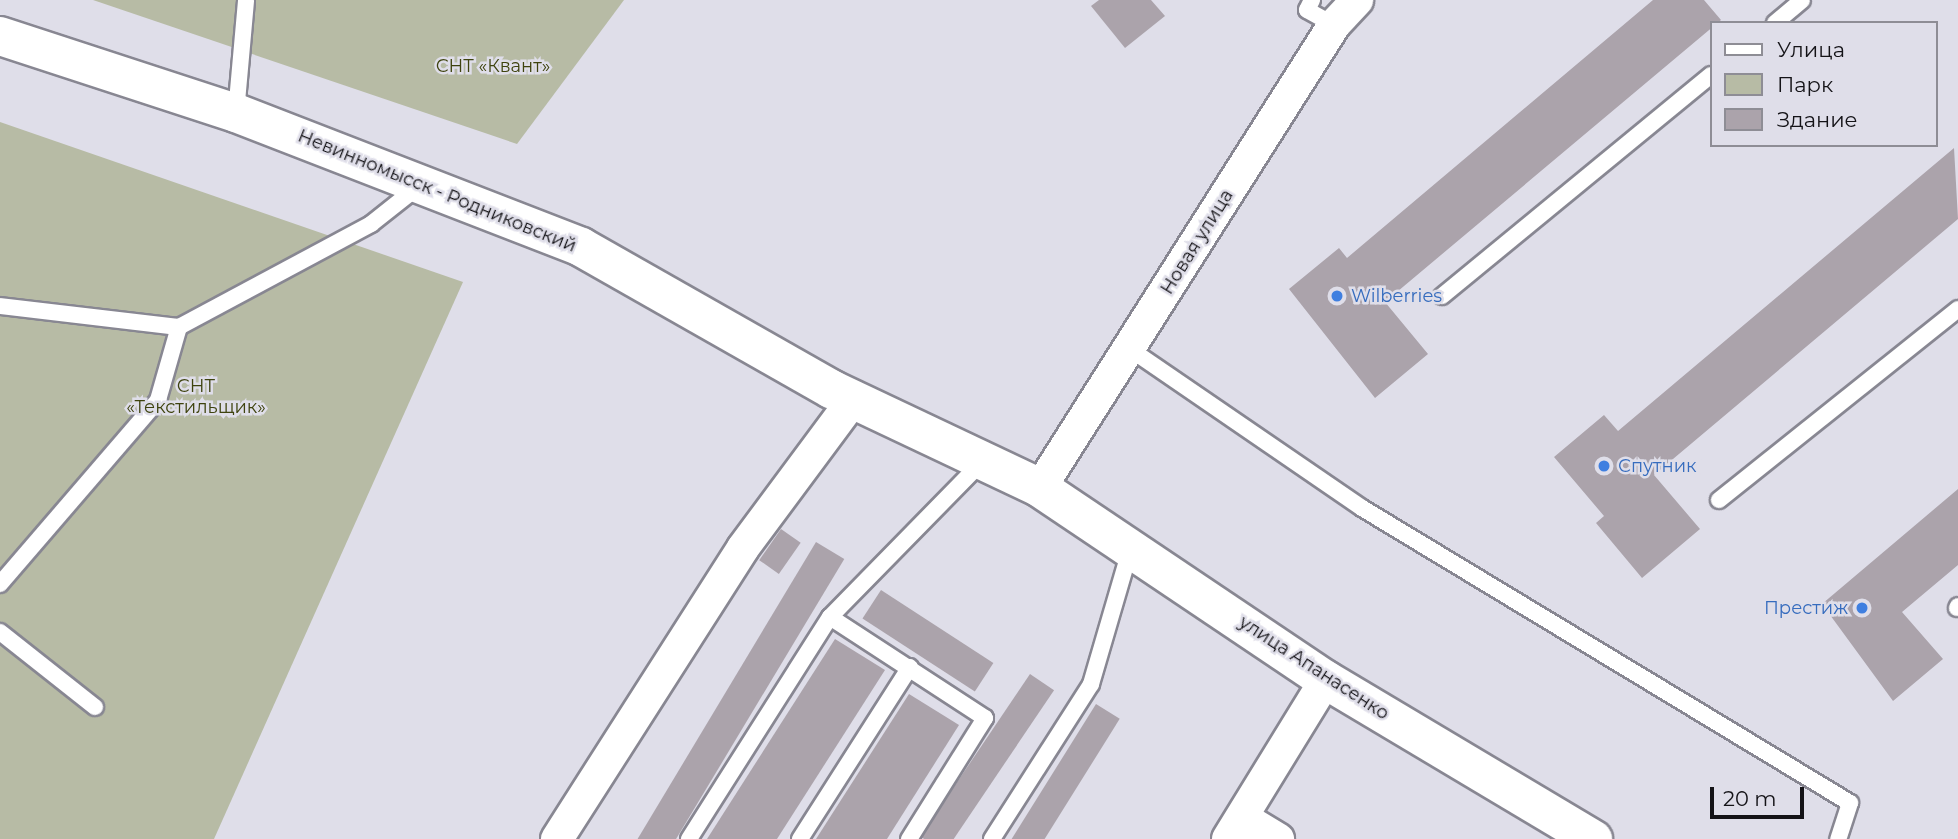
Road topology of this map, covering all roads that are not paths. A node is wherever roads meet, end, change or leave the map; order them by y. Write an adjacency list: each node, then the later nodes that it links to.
1 (246, 0): 9 (lane)
2 (1312, 0): 6 (lane)
3 (1357, 0): 6 (street, Новая улица)
4 (1802, 0): 5 (lane)
5 (1776, 21)
6 (1334, 25): 15 (street, Новая улица)
7 (0, 36): 9 (street, Невинномысск - Родниковский)
8 (1710, 76): 11 (lane)
9 (236, 113): 10 (street, Невинномысск - Родниковский)
10 (424, 182): 14 (lane); 16 (street, Невинномысск - Родниковский)
11 (1442, 296)
12 (0, 306): 14 (lane)
13 (1958, 309): 19 (lane)
14 (179, 327): 21 (lane)
15 (1130, 349): 18 (street, Новая улица); 35 (lane)
16 (842, 395): 17 (street, Невинномысск - Родниковский); 28 (street)
17 (984, 460): 18 (street, Невинномысск - Родниковский); 22 (lane)
18 (1040, 488): 20 (street, улица Апанасенко)
19 (1719, 500)
20 (1131, 545): 25 (street, улица Апанасенко); 32 (lane)
21 (0, 584)
22 (831, 617): 24 (lane); 29 (lane)
23 (0, 632): 26 (lane)
24 (910, 667): 30 (lane); 31 (lane)
25 (1326, 680): 27 (street); 34 (street, улица Апанасенко)
26 (94, 707)
27 (1236, 828): 33 (street)
28 (557, 839)
29 (689, 839)
30 (800, 839)
31 (909, 839)
32 (992, 839)
33 (1278, 839)
34 (1593, 839)
35 (1838, 839)

